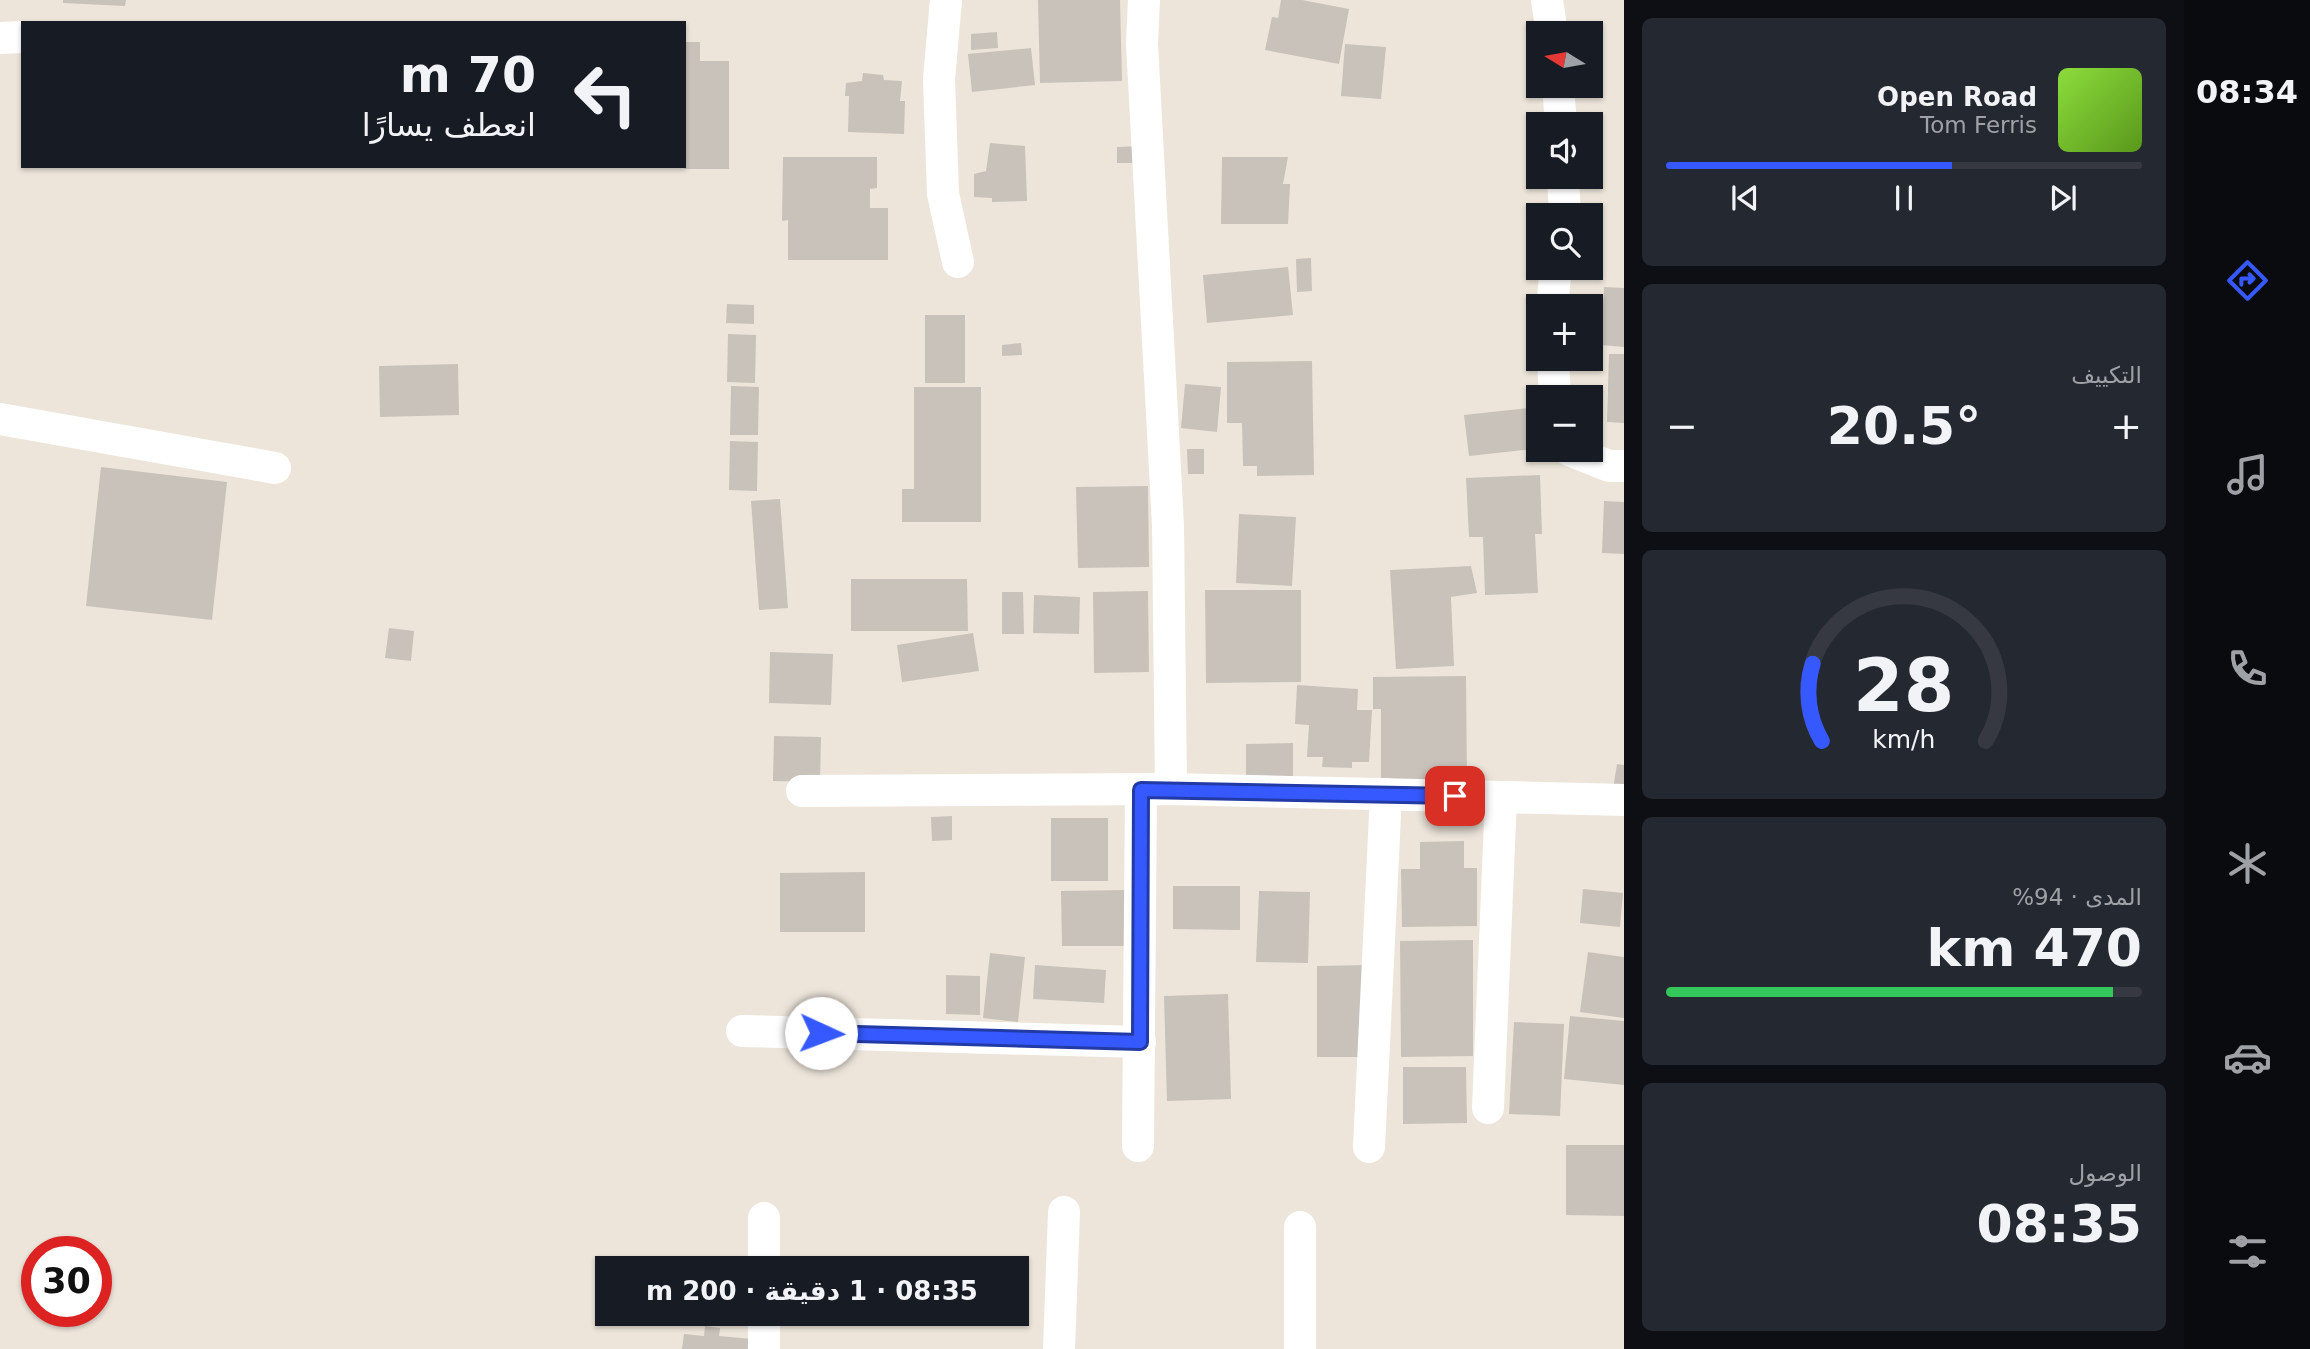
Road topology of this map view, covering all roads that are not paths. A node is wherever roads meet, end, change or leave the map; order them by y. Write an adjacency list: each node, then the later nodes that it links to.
1 (946, 0): 7 (street)
2 (1144, 0): 12 (street)
3 (1547, 0): 4 (street)
4 (1550, 21)
5 (0, 37): 6 (street)
6 (21, 37)
7 (958, 262)
8 (0, 419): 11 (street)
9 (1599, 462): 10 (street)
10 (1624, 466)
11 (275, 468)
12 (1156, 789): 13 (street); 14 (street); 18 (street)
13 (802, 792)
14 (1386, 794): 15 (street); 21 (street)
15 (1501, 797): 16 (street); 19 (street)
16 (1624, 800)
17 (742, 1031): 18 (street)
18 (1140, 1042): 20 (street)
19 (1488, 1108)
20 (1138, 1146)
21 (1369, 1147)
22 (1064, 1212): 28 (street)
23 (764, 1219): 25 (street)
24 (1300, 1227): 29 (street)
25 (764, 1256)
26 (764, 1326): 27 (street)
27 (764, 1349)
28 (1059, 1349)
29 (1300, 1349)

